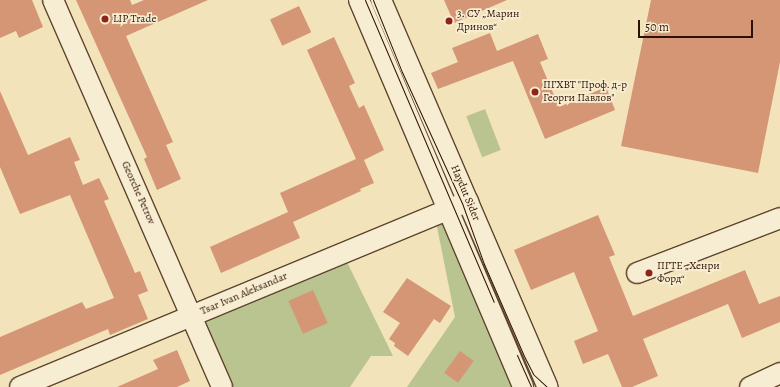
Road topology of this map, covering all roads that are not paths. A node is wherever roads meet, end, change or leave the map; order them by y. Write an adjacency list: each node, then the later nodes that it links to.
1 (53, 0): 8 (street, Georche Petrov)
2 (359, 0): 5 (street, Haydut Sider)
3 (381, 0): 4 (street, Haydut Sider)
4 (468, 201): 5 (street, Tsar Ivan Aleksandar); 14 (street, Haydut Sider)
5 (447, 209): 8 (street, Tsar Ivan Aleksandar); 13 (street, Haydut Sider)
6 (780, 218): 7 (street)
7 (637, 274)
8 (191, 315): 10 (street, Tsar Ivan Aleksandar); 12 (street, Georche Petrov)
9 (780, 373): 15 (street)
10 (61, 379): 11 (street, Tsar Ivan Aleksandar)
11 (20, 387)
12 (222, 387)
13 (523, 387)
14 (548, 387)
15 (750, 387)

